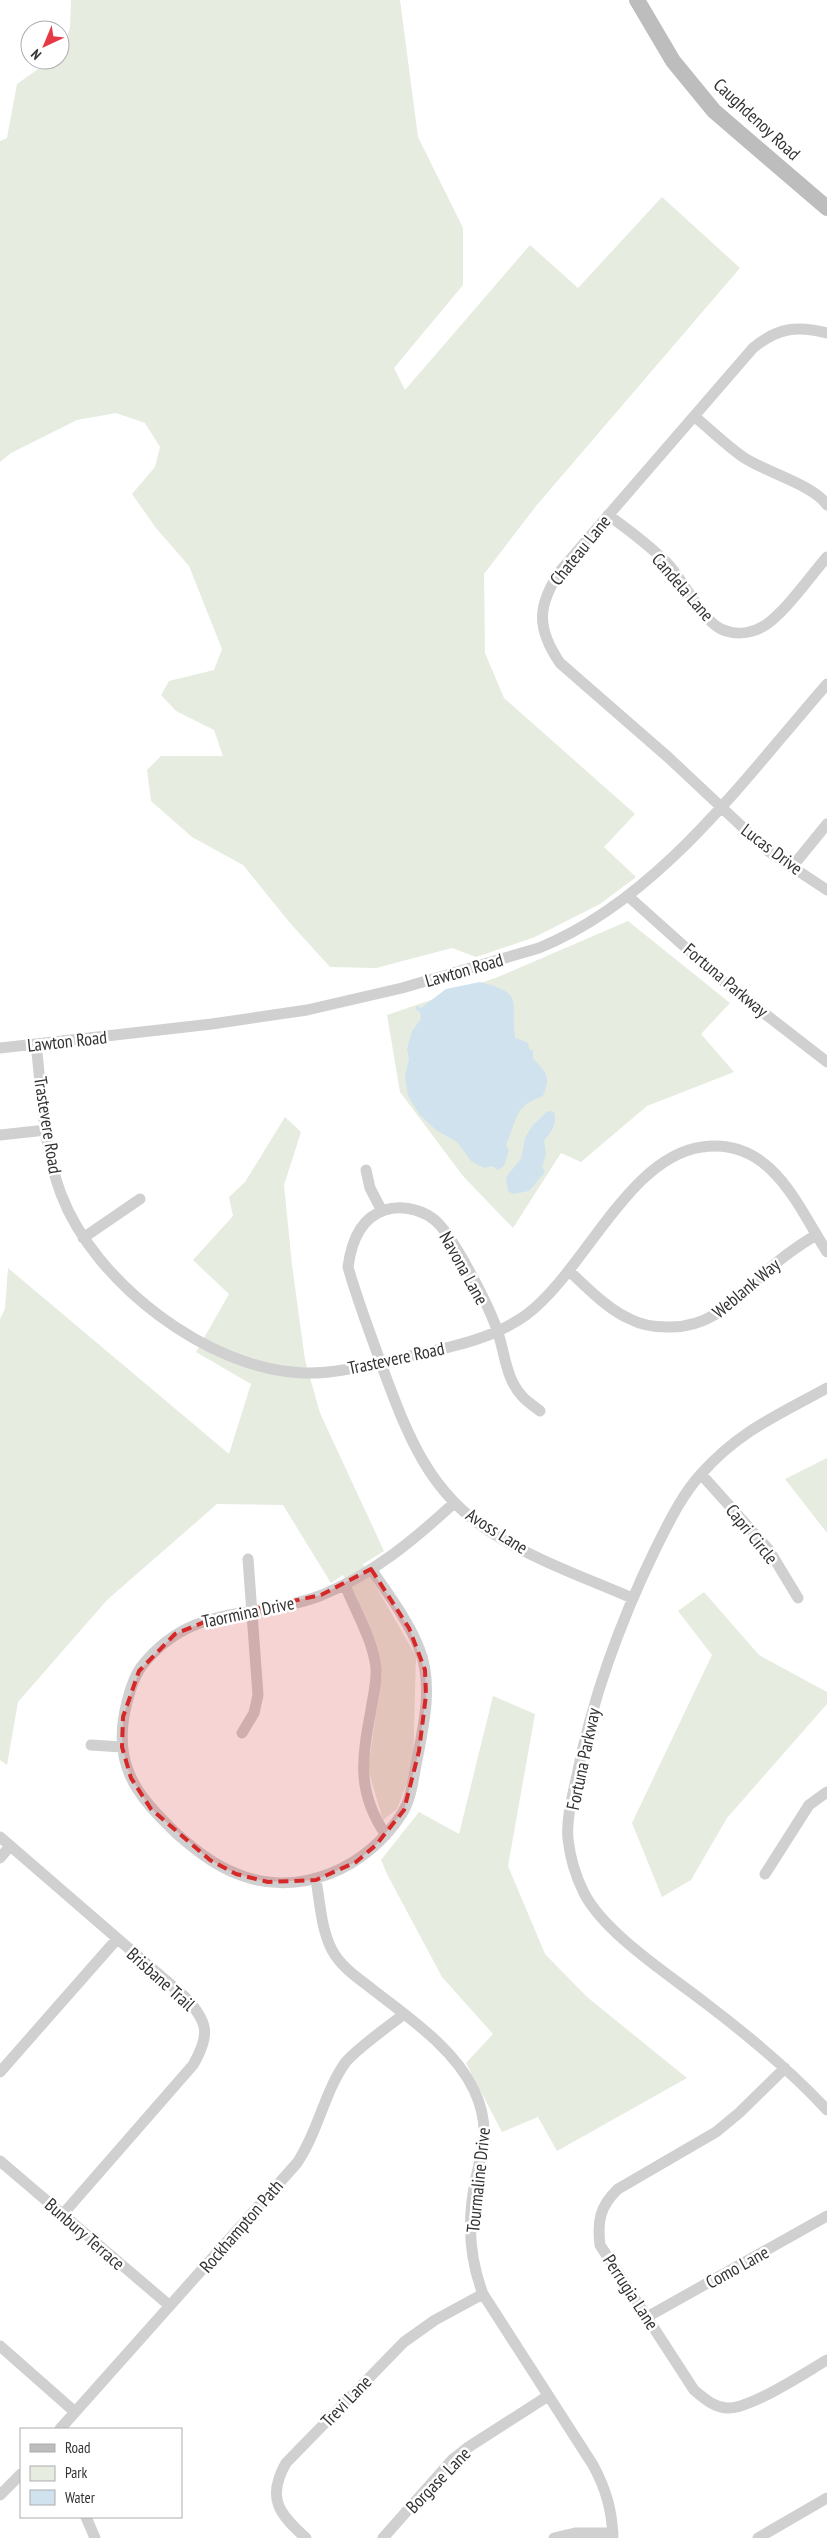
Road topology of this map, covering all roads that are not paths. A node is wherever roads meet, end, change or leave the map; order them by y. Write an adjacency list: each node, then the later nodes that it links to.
1 (637, 0): 2 (street, Caughdenoy Road)
2 (827, 208)
3 (827, 334): 4 (street, Chateau Lane)
4 (695, 416): 5 (street); 6 (street, Chateau Lane)
5 (827, 505)
6 (608, 515): 7 (street, Candela Lane); 9 (street, Chateau Lane)
7 (827, 557)
8 (827, 684): 9 (street, Lawton Road)
9 (720, 807): 11 (street, Lucas Drive); 13 (street, Lawton Road)
10 (827, 824): 11 (street)
11 (792, 867): 12 (street, Lucas Drive)
12 (827, 890)
13 (628, 896): 14 (street, Lawton Road); 16 (street, Fortuna Parkway)
14 (36, 1044): 15 (street, Lawton Road); 17 (street, Trastevere Road)
15 (0, 1048)
16 (827, 1062)
17 (46, 1130): 18 (street); 23 (street, Trastevere Road)
18 (0, 1135)
19 (366, 1170): 21 (street)
20 (140, 1199): 23 (street)
21 (382, 1211): 26 (street, Navona Lane); 27 (street)
22 (816, 1236): 24 (street, Trastevere Road); 25 (street, Weblank Way); 25 (street, Trastevere Road)
23 (82, 1238): 27 (street, Trastevere Road)
24 (827, 1252)
25 (570, 1272): 26 (street, Trastevere Road)
26 (498, 1332): 27 (street, Trastevere Road); 29 (street, Navona Lane)
27 (381, 1362): 31 (street, Avoss Lane)
28 (827, 1388): 30 (street, Fortuna Parkway)
29 (540, 1411)
30 (700, 1474): 35 (street, Fortuna Parkway); 36 (street, Capri Circle)
31 (454, 1503): 33 (street, Taormina Drive); 35 (street, Avoss Lane)
32 (248, 1559): 37 (street)
33 (371, 1569): 34 (street, Taormina Drive); 42 (street, Taormina Drive)
34 (344, 1585): 37 (street, Taormina Drive); 42 (street)
35 (632, 1598): 50 (street, Fortuna Parkway)
36 (798, 1598)
37 (251, 1611): 38 (street); 40 (street, Taormina Drive)
38 (242, 1734)
39 (91, 1745): 40 (street)
40 (122, 1747): 47 (street, Taormina Drive)
41 (827, 1792): 46 (street)
42 (386, 1835): 47 (street, Taormina Drive)
43 (0, 1837): 44 (street, Brisbane Trail)
44 (10, 1846): 45 (street); 48 (street, Brisbane Trail)
45 (0, 1858)
46 (765, 1874)
47 (316, 1880): 49 (street, Tourmaline Drive)
48 (117, 1939): 51 (street); 54 (street, Brisbane Trail)
49 (404, 2014): 56 (street, Tourmaline Drive); 57 (street, Rockhampton Path)
50 (785, 2068): 52 (street, Fortuna Parkway); 58 (street, Perrugia Lane)
51 (0, 2072)
52 (827, 2110)
53 (0, 2161): 54 (street, Bunbury Terrace)
54 (64, 2214): 57 (street, Bunbury Terrace)
55 (827, 2216): 58 (street, Como Lane)
56 (483, 2294): 61 (street, Tourmaline Drive); 70 (street, Trevi Lane)
57 (170, 2306): 62 (street, Rockhampton Path)
58 (647, 2317): 60 (street, Perrugia Lane)
59 (0, 2346): 62 (street)
60 (827, 2360)
61 (548, 2396): 68 (street, Tourmaline Drive); 71 (street, Borgase Lane)
62 (75, 2412): 63 (street, Rockhampton Path)
63 (61, 2428)
64 (20, 2475): 65 (street)
65 (0, 2495)
66 (827, 2498): 73 (street)
67 (86, 2518): 69 (street)
68 (613, 2535): 72 (street)
69 (95, 2538)
70 (306, 2538)
71 (383, 2538)
72 (554, 2538)
73 (758, 2538)

